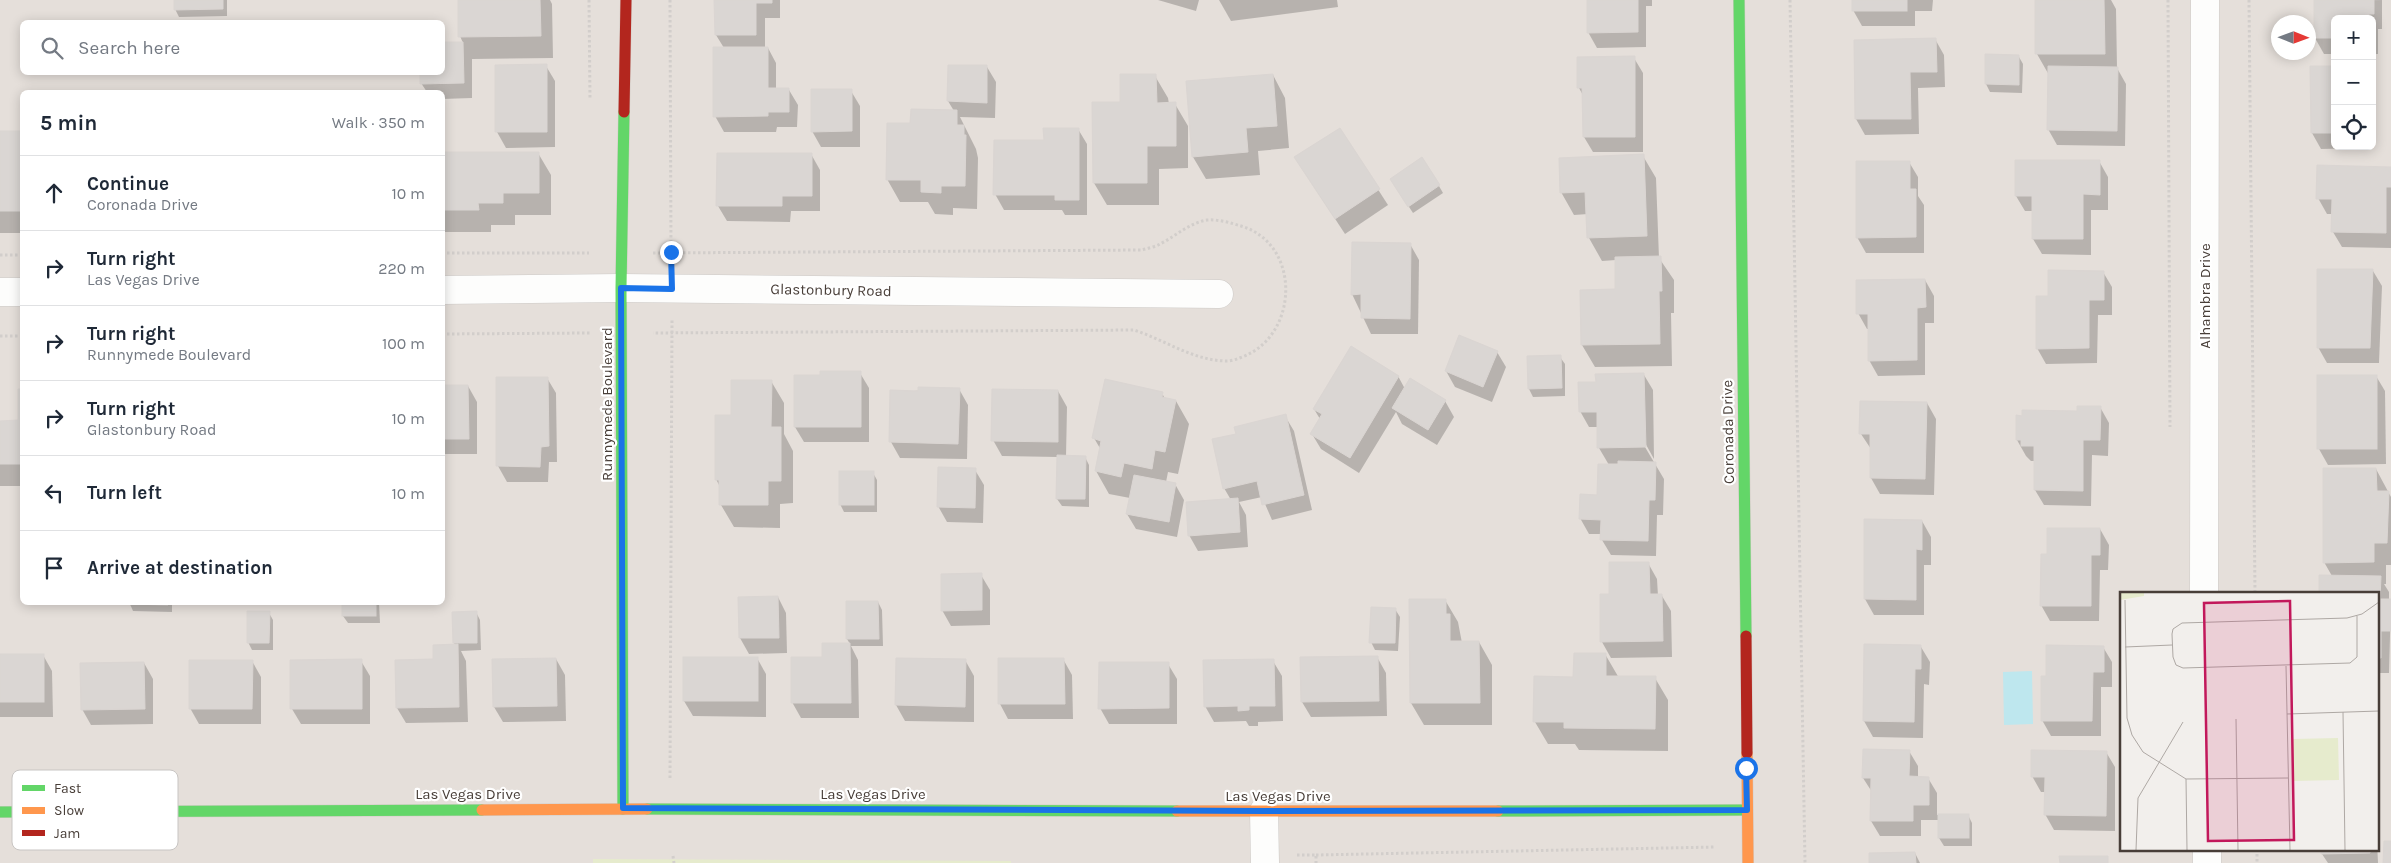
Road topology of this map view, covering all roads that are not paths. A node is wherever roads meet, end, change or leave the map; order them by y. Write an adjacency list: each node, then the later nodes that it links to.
1 (626, 0): 4 (street, Runnymede Boulevard)
2 (1739, 0): 11 (street, Coronada Drive)
3 (2205, 0): 9 (street, Alhambra Drive)
4 (621, 288): 5 (street, Glastonbury Road); 8 (street, Glastonbury Road); 10 (street, Runnymede Boulevard)
5 (445, 290)
6 (0, 292): 7 (street)
7 (20, 292)
8 (1219, 294)
9 (2204, 592)
10 (623, 808): 12 (street, Las Vegas Drive); 13 (street, Las Vegas Drive)
11 (1747, 810): 13 (street, Las Vegas Drive); 16 (street, Coronada Drive)
12 (178, 811)
13 (1264, 811): 15 (street)
14 (2207, 850): 17 (street)
15 (1265, 863)
16 (1748, 863)
17 (2207, 863)

